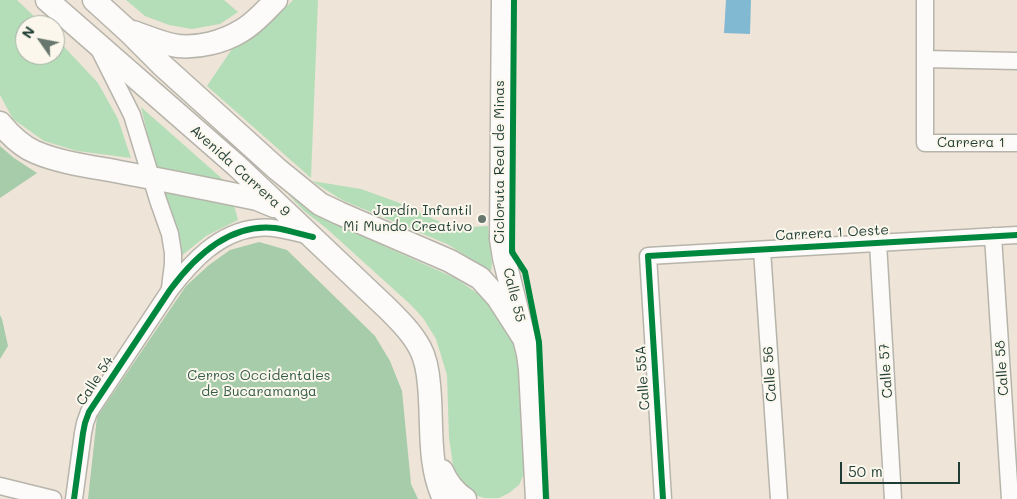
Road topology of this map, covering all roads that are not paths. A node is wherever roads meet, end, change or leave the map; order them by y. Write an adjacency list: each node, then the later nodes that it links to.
1 (47, 0): 7 (main road, Avenida Carrera 9)
2 (94, 0): 6 (main road, Avenida Carrera 9)
3 (276, 0): 6 (main road)
4 (503, 0): 21 (main road, Calle 55)
5 (926, 0): 8 (street)
6 (128, 31): 21 (main road, Avenida Carrera 9)
7 (96, 43): 12 (street, Calle 54); 13 (main road, Avenida Carrera 9)
8 (925, 59): 9 (street); 11 (street, Carrera 1)
9 (1017, 61)
10 (0, 123): 12 (main road)
11 (1017, 143)
12 (151, 178): 13 (main road); 20 (street, Calle 54)
13 (282, 210): 16 (main road, Avenida Carrera 9)
14 (1017, 235): 15 (street, Carrera 1 Oeste)
15 (993, 236): 17 (street, Carrera 1 Oeste); 33 (street, Calle 58)
16 (313, 237): 20 (street); 22 (main road, Avenida Carrera 9)
17 (878, 243): 18 (street, Carrera 1 Oeste); 32 (street, Calle 57)
18 (762, 250): 19 (street, Carrera 1 Oeste); 31 (street, Calle 56)
19 (648, 256): 30 (street, Calle 55A)
20 (170, 290): 26 (street, Calle 54)
21 (525, 340): 24 (main road, Calle 55)
22 (432, 447): 27 (main road, Avenida Carrera 9); 28 (main road)
23 (0, 486): 25 (street)
24 (537, 488): 29 (main road)
25 (52, 499)
26 (74, 499)
27 (444, 499)
28 (465, 499)
29 (525, 499)
30 (663, 499)
31 (779, 499)
32 (894, 499)
33 (1010, 499)

